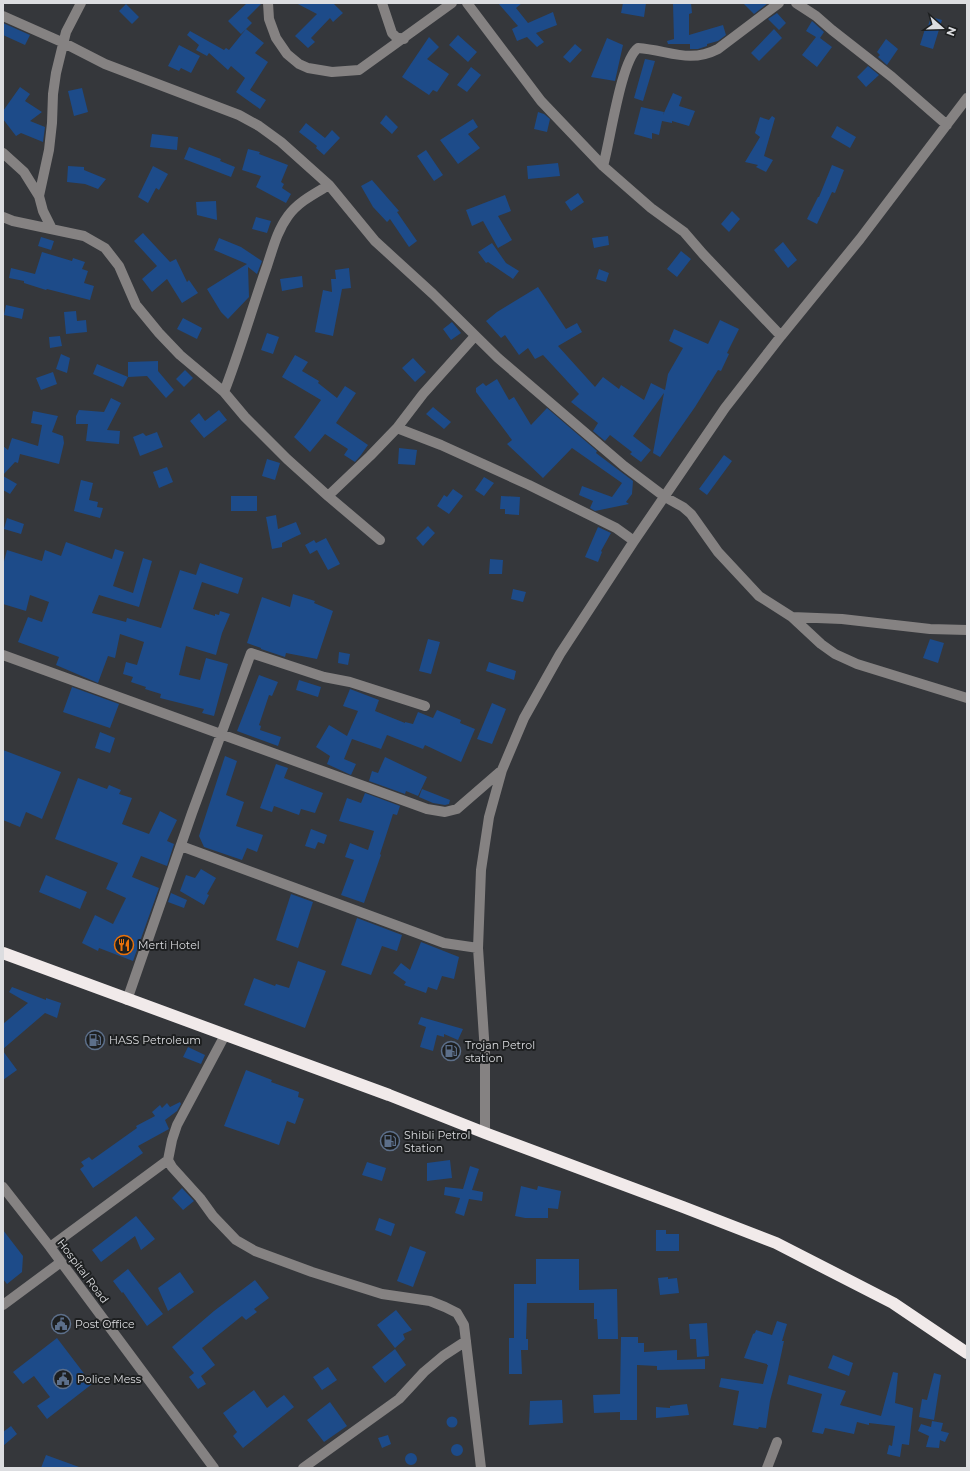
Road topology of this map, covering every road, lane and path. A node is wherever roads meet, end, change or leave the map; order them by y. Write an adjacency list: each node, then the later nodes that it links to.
1 (80, 3): 10 (street)
2 (268, 3): 9 (street)
3 (382, 3): 9 (street)
4 (452, 3): 9 (street)
5 (467, 3): 14 (street)
6 (779, 3): 14 (street)
7 (796, 3): 12 (street)
8 (3, 16): 10 (street)
9 (404, 39)
10 (64, 43): 15 (street); 16 (street)
11 (967, 98): 12 (street)
12 (947, 125): 20 (street)
13 (3, 153): 16 (street)
14 (603, 166): 20 (street)
15 (329, 185): 19 (street); 21 (street)
16 (39, 196): 18 (street)
17 (3, 217): 18 (street)
18 (52, 229): 21 (street)
19 (475, 336): 22 (street); 24 (street)
20 (781, 336): 24 (street)
21 (224, 392): 23 (street)
22 (397, 428): 23 (street); 26 (street)
23 (328, 496): 25 (street)
24 (665, 497): 26 (street); 27 (street)
25 (380, 540)
26 (634, 541): 33 (street)
27 (792, 617): 28 (street); 30 (street)
28 (967, 630)
29 (3, 655): 32 (street)
30 (967, 698)
31 (425, 706): 32 (street)
32 (221, 733): 33 (street); 34 (street)
33 (502, 770): 35 (street)
34 (181, 846): 35 (street); 37 (street)
35 (478, 948): 39 (street)
36 (3, 953): 37 (highway)
37 (127, 1000): 38 (highway)
38 (225, 1035): 39 (highway); 40 (street)
39 (485, 1133): 46 (highway)
40 (168, 1160): 42 (street); 45 (street)
41 (3, 1187): 42 (street, Hospital Road)
42 (50, 1247): 43 (street, Hospital Road)
43 (61, 1262): 44 (street); 48 (street, Hospital Road)
44 (3, 1305)
45 (466, 1341): 49 (street); 50 (street)
46 (967, 1353)
47 (777, 1442): 51 (street)
48 (214, 1468)
49 (303, 1468)
50 (481, 1468)
51 (767, 1468)

